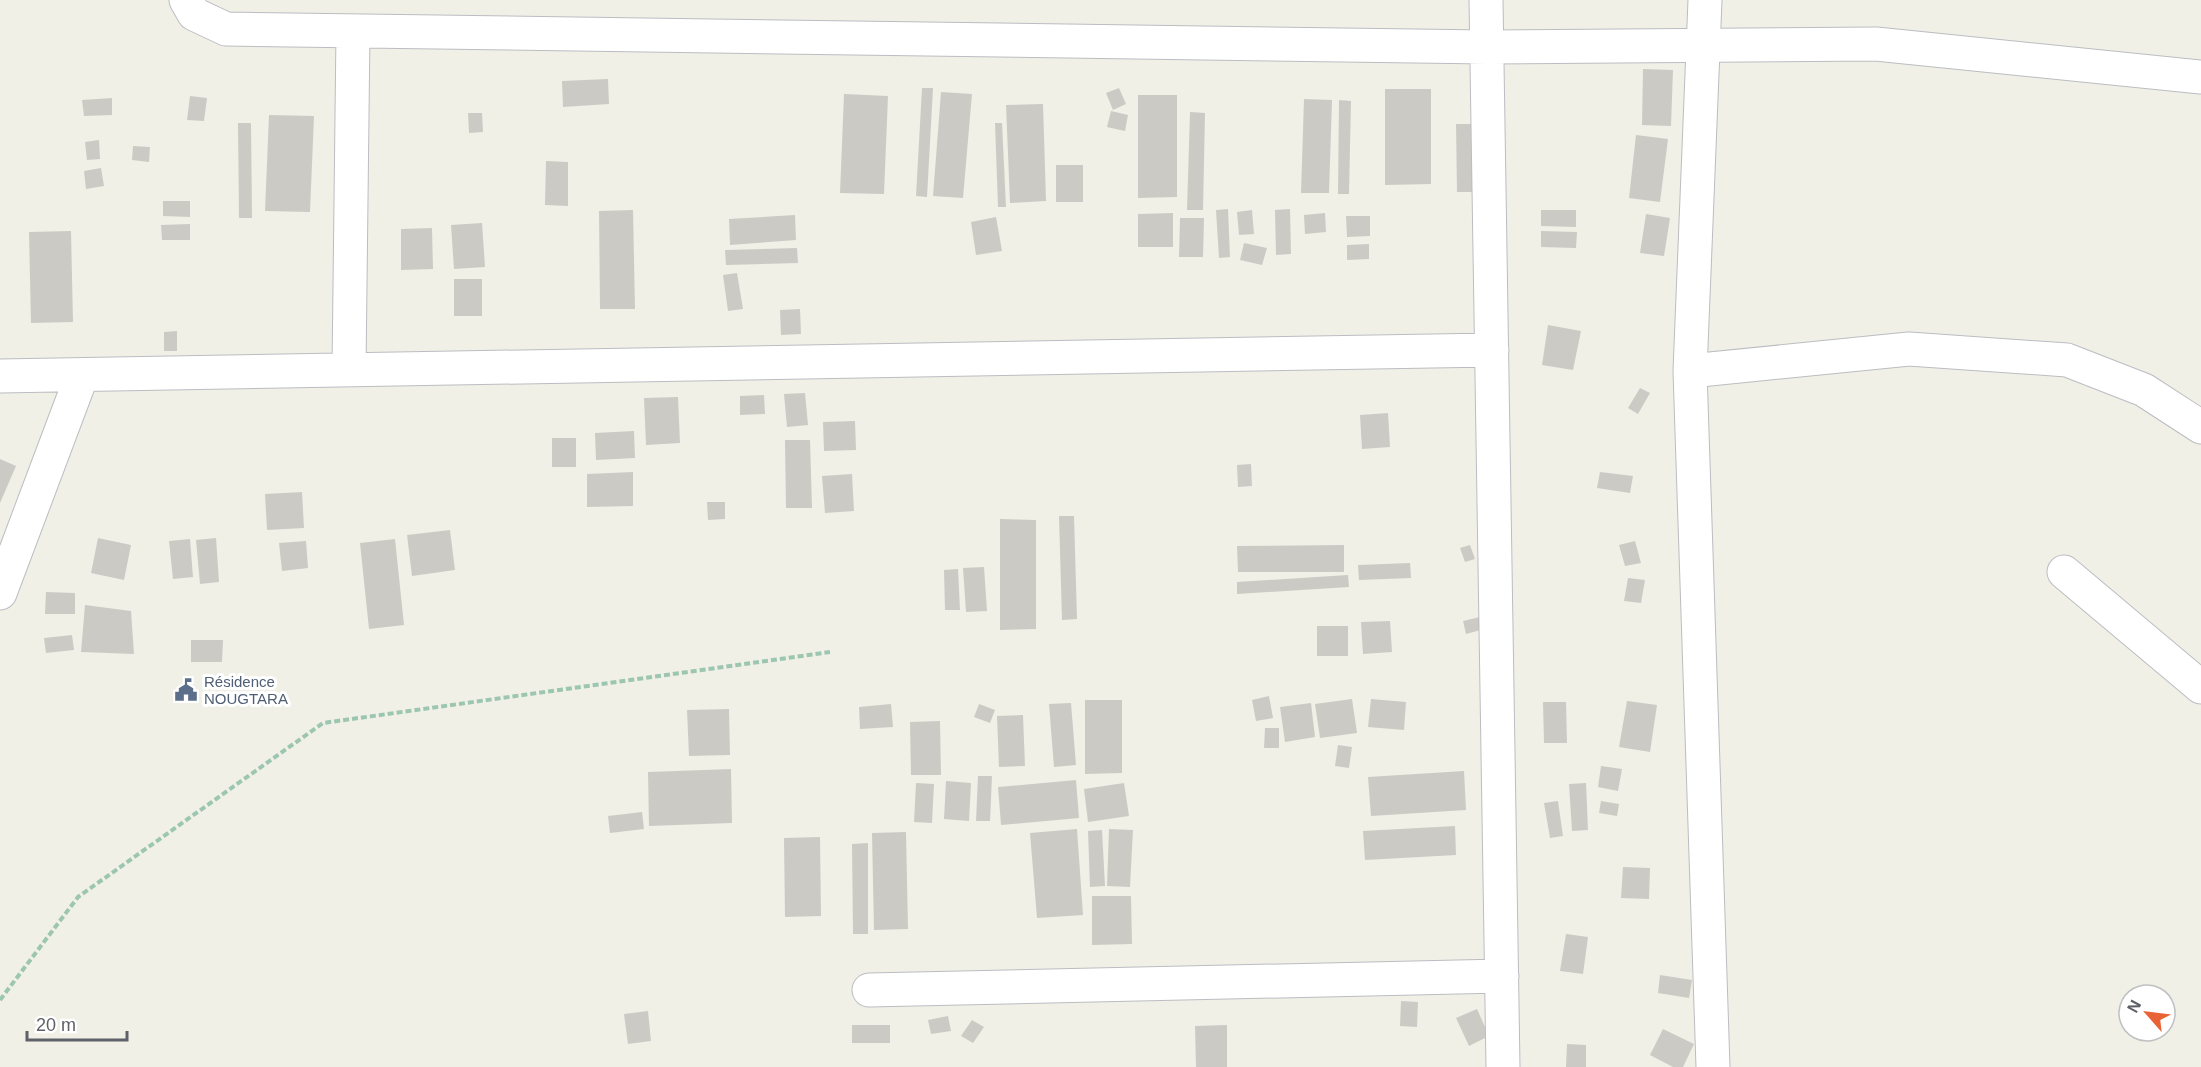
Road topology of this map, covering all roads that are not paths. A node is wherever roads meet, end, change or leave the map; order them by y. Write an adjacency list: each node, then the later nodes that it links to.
1 (186, 0): 4 (street)
2 (1486, 0): 6 (street)
3 (1704, 0): 5 (street)
4 (353, 30): 6 (street); 9 (street)
5 (1704, 45): 6 (street); 7 (street); 10 (street)
6 (1487, 47): 8 (street)
7 (2201, 77)
8 (1492, 350): 9 (street); 17 (street)
9 (349, 370): 11 (street)
10 (1690, 371): 13 (street); 20 (street)
11 (82, 375): 12 (street); 15 (street)
12 (0, 376)
13 (2201, 427)
14 (2064, 572): 16 (street)
15 (0, 593)
16 (2201, 687)
17 (1502, 976): 18 (street); 19 (street)
18 (869, 990)
19 (1503, 1067)
20 (1713, 1067)

